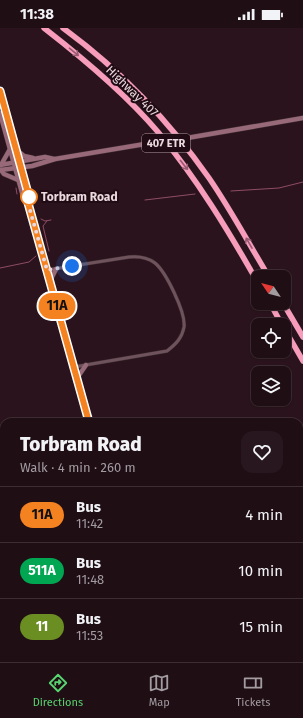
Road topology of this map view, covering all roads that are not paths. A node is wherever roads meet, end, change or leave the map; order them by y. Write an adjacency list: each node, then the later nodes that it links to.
1 (44, 28): 20 (highway, Highway 407 / 407 ETR, one-way to 20)
2 (63, 28): 19 (highway, Highway 407 / 407 ETR, one-way to 2)
3 (0, 90): 7 (main road)
4 (0, 113): 6 (main road)
5 (303, 118): 9 (main road, bridge)
6 (10, 149): 11 (main road); 12 (main road)
7 (18, 151): 8 (main road); 10 (main road)
8 (37, 158): 9 (main road); 10 (main road)
9 (54, 159): 13 (main road)
10 (20, 161): 11 (main road); 13 (main road)
11 (14, 162): 12 (main road); 14 (main road)
12 (0, 167): 14 (main road); 15 (main road)
13 (22, 167): 14 (main road); 16 (main road)
14 (15, 168): 15 (main road)
15 (18, 180): 16 (main road)
16 (28, 203): 18 (main road)
17 (56, 269): 18 (street); 21 (main road); 26 (street)
18 (47, 270): 21 (main road)
19 (264, 270)
20 (251, 271)
21 (50, 281): 27 (main road)
22 (287, 310): 23 (highway)
23 (303, 337)
24 (291, 340): 25 (highway)
25 (303, 361)
26 (86, 365): 27 (street); 28 (main road)
27 (74, 367): 28 (main road)
28 (77, 378): 29 (main road)
29 (88, 418)

